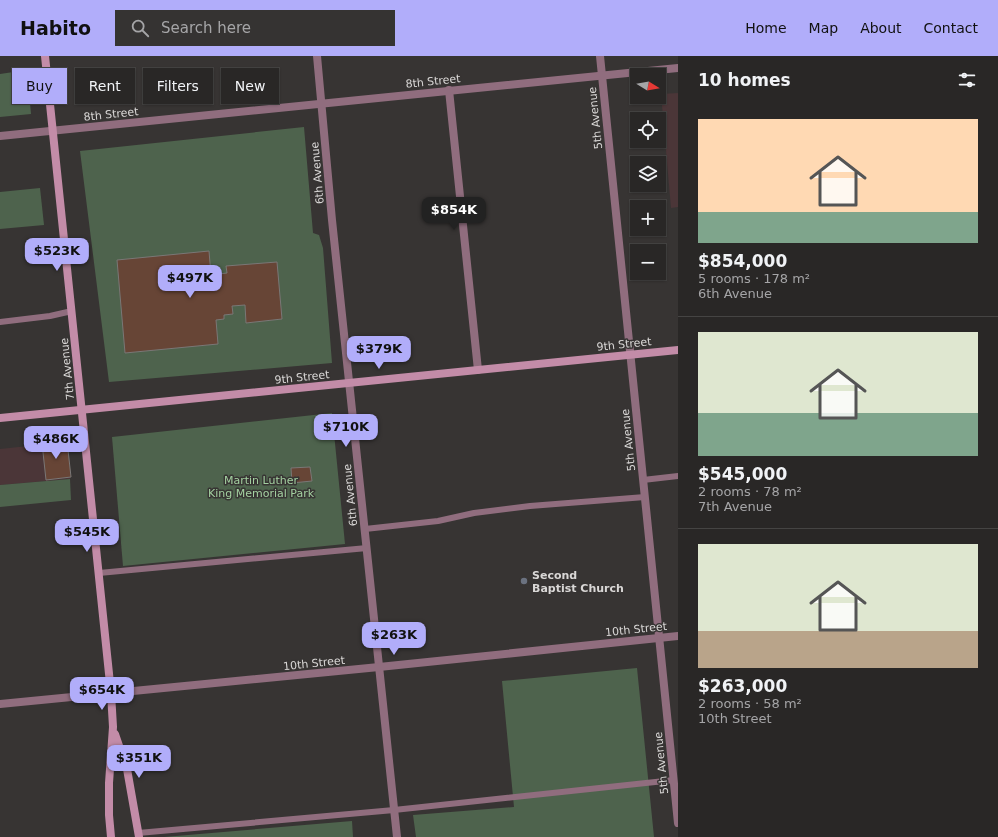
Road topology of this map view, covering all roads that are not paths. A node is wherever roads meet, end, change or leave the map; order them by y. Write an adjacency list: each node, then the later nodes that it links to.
1 (45, 56): 8 (street, 7th Avenue)
2 (317, 56): 7 (street, 6th Avenue)
3 (600, 56): 5 (street, 5th Avenue)
4 (678, 68): 5 (street, 8th Street)
5 (602, 76): 6 (street, 8th Street); 13 (street, 5th Avenue)
6 (449, 90): 7 (street, 8th Street); 14 (street)
7 (322, 104): 8 (street, 8th Street); 15 (street, 6th Avenue)
8 (53, 131): 9 (street, 8th Street); 10 (street, 7th Avenue)
9 (0, 136)
10 (72, 311): 11 (lane); 16 (street, 7th Avenue)
11 (0, 322)
12 (678, 350): 13 (street, 9th Street)
13 (630, 354): 14 (street, 9th Street); 19 (street, 5th Avenue)
14 (478, 370): 15 (street, 9th Street)
15 (350, 383): 16 (street, 9th Street); 21 (street, 6th Avenue)
16 (82, 410): 17 (street, 9th Street); 23 (street, 7th Avenue)
17 (0, 418)
18 (678, 476): 19 (lane)
19 (643, 480): 20 (street, 5th Avenue)
20 (645, 497): 21 (lane); 25 (street, 5th Avenue)
21 (365, 529): 22 (street, 6th Avenue)
22 (367, 548): 23 (lane); 26 (street, 6th Avenue)
23 (99, 573): 27 (street, 7th Avenue)
24 (678, 636): 25 (street, 10th Street)
25 (659, 637): 26 (street, 10th Street); 30 (street, 5th Avenue)
26 (379, 667): 27 (street, 10th Street); 31 (street, 6th Avenue)
27 (111, 693): 28 (street, 10th Street); 29 (street, 7th Avenue)
28 (0, 704)
29 (113, 727): 33 (street, 7th Avenue); 34 (street, 7th Avenue)
30 (674, 780): 31 (lane); 32 (street, 5th Avenue)
31 (394, 810): 33 (lane); 35 (street, 6th Avenue)
32 (678, 822)
33 (139, 835)
34 (111, 837)
35 (397, 837)

